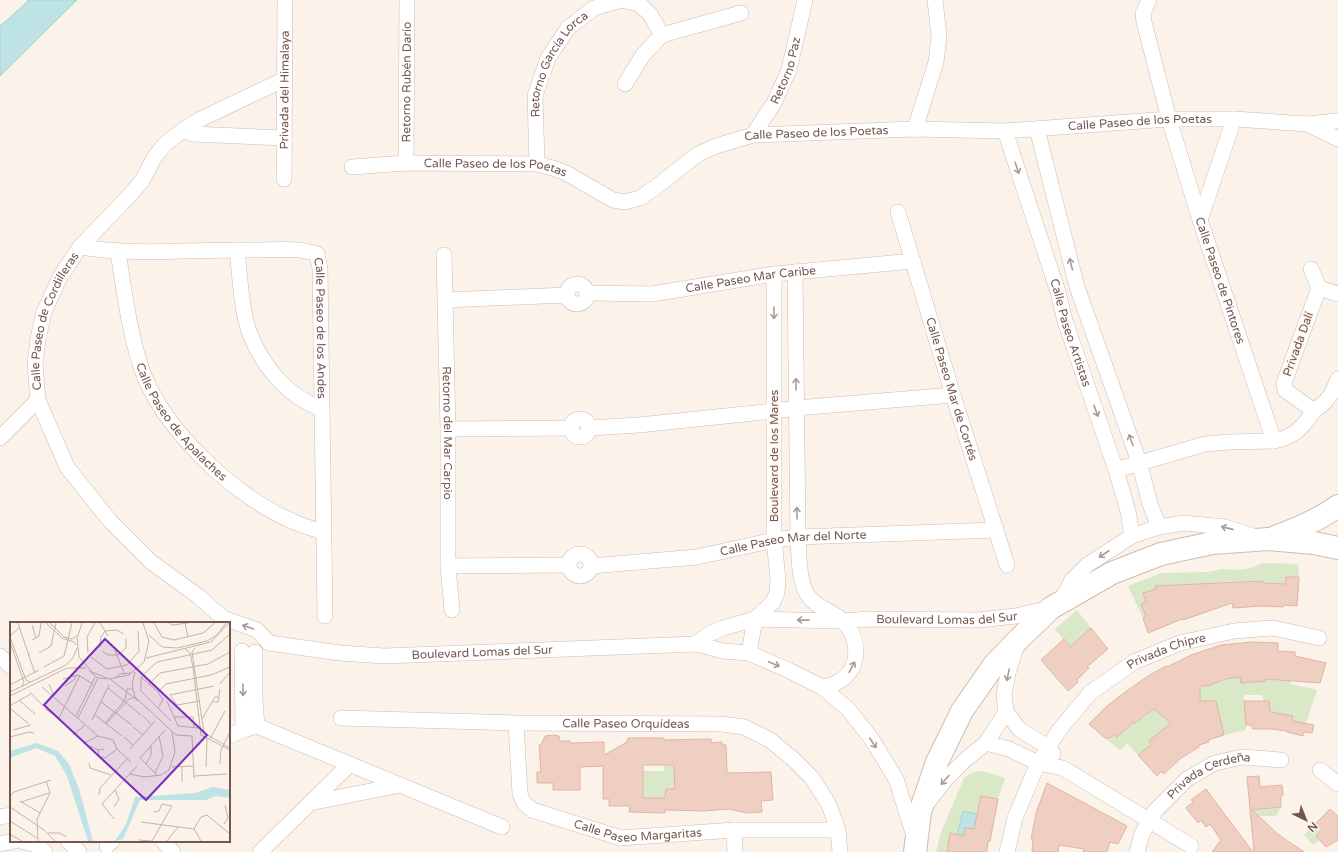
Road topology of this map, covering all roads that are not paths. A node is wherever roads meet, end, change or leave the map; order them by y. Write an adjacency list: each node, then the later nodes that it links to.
1 (285, 0): 8 (street, Privada del Himalaya)
2 (407, 0): 21 (street, Retorno Rubén Darío)
3 (805, 0): 18 (street, Retorno Paz)
4 (936, 0): 14 (street)
5 (1149, 0): 10 (street, Calle Paseo de Pintores)
6 (741, 13): 7 (street)
7 (662, 35): 9 (street); 22 (street, Retorno García Lorca)
8 (285, 79): 16 (street, Calle Paseo de Cordilleras); 19 (street, Privada del Himalaya)
9 (625, 84)
10 (1169, 119): 11 (street, Calle Paseo de los Poetas); 15 (street, Calle Paseo de los Poetas); 26 (street, Calle Paseo de Pintores)
11 (1234, 119): 13 (street, Calle Paseo de los Poetas); 26 (street)
12 (1338, 121): 13 (street)
13 (1307, 124): 20 (street)
14 (915, 129): 17 (street, Calle Paseo de los Poetas); 18 (street, Calle Paseo de los Poetas)
15 (1037, 129): 17 (street, Calle Paseo de los Poetas); 35 (street, Calle Paseo Artistas, one-way to 15)
16 (183, 130): 19 (street); 27 (street, Calle Paseo de Cordilleras)
17 (1005, 131): 37 (street, Calle Paseo Artistas, one-way to 37)
18 (753, 135): 22 (street, Calle Paseo de los Poetas)
19 (284, 138): 24 (street, Privada del Himalaya)
20 (1338, 139)
21 (406, 163): 22 (street, Calle Paseo de los Poetas); 23 (street, Calle Paseo de los Poetas)
22 (538, 164)
23 (352, 167)
24 (284, 179)
25 (898, 212): 31 (street, Calle Paseo Mar de Cortés)
26 (1200, 220): 51 (street, Calle Paseo de Pintores)
27 (80, 247): 29 (street, Calle Paseo de los Andes); 44 (street, Calle Paseo de Cordilleras)
28 (237, 250): 29 (street, Calle Paseo de los Andes); 46 (street); 46 (street, Calle Paseo de los Andes)
29 (118, 252): 57 (street, Calle Paseo de Apalaches)
30 (444, 255): 39 (street, Retorno del Mar Carpio)
31 (914, 261): 33 (street, Calle Paseo Mar Caribe); 43 (street, Calle Paseo Mar de Cortés)
32 (1311, 269): 36 (street)
33 (795, 272): 34 (street, Calle Paseo Mar Caribe); 45 (street, Boulevard de los Mares, one-way to 33)
34 (774, 274): 39 (street, Calle Paseo Mar Caribe); 47 (street, Boulevard de los Mares, one-way to 47)
35 (1077, 287): 37 (street); 40 (street, Calle Paseo Artistas)
36 (1319, 288): 38 (street); 48 (street, Privada Dalí)
37 (1058, 292): 41 (street, Calle Paseo Artistas)
38 (1338, 294)
39 (446, 300): 49 (street, Retorno del Mar Carpio)
40 (1087, 315): 41 (street); 52 (street, Calle Paseo Artistas, one-way to 40)
41 (1065, 321): 53 (street, Calle Paseo Artistas, one-way to 53)
42 (1338, 379): 48 (street)
43 (953, 395): 45 (street); 56 (street, Calle Paseo Mar de Cortés)
44 (38, 400): 50 (street); 69 (street, Calle Paseo de Cordilleras)
45 (796, 408): 47 (street); 59 (street, Boulevard de los Mares, one-way to 45)
46 (322, 409): 57 (street, Calle Paseo de los Andes)
47 (774, 411): 49 (street); 61 (street, Boulevard de los Mares)
48 (1314, 411): 51 (street)
49 (448, 429): 64 (street, Retorno del Mar Carpio)
50 (0, 438)
51 (1274, 441): 52 (street)
52 (1139, 462): 53 (street); 55 (street, Calle Paseo Artistas)
53 (1116, 470): 58 (street, Calle Paseo Artistas)
54 (1338, 506): 60 (street)
55 (1159, 527): 58 (street); 60 (street, one-way to 55)
56 (996, 530): 59 (street, Calle Paseo Mar del Norte); 63 (street, Calle Paseo Mar de Cortés)
57 (324, 532): 67 (street, Calle Paseo de los Andes)
58 (1132, 536): 65 (street, one-way to 65)
59 (798, 537): 61 (street, Calle Paseo Mar del Norte); 70 (street, Boulevard de los Mares)
60 (1266, 539): 62 (street); 65 (street)
61 (774, 540): 64 (street, Calle Paseo Mar del Norte); 68 (street, Boulevard de los Mares)
62 (1338, 548)
63 (1007, 565)
64 (448, 566): 66 (street, Retorno del Mar Carpio)
65 (1056, 605): 70 (street, Boulevard Lomas del Sur); 72 (street)
66 (452, 610)
67 (325, 616)
68 (755, 620): 70 (street, Boulevard Lomas del Sur, one-way to 68); 75 (street, Boulevard Lomas del Sur); 77 (street)
69 (222, 621)
70 (843, 621): 80 (street, one-way to 70)
71 (230, 623): 74 (street, Calle Paseo de Cordilleras, one-way to 71)
72 (1020, 638): 81 (street, one-way to 81); 96 (street)
73 (1319, 638): 87 (street, Privada Chipre)
74 (269, 643): 75 (street, Boulevard Lomas del Sur); 76 (street)
75 (696, 644): 77 (street, Boulevard Lomas del Sur)
76 (242, 651): 84 (street)
77 (749, 654): 80 (street, Boulevard Lomas del Sur, one-way to 80)
78 (0, 656): 79 (street)
79 (10, 665)
80 (822, 687): 109 (street, Boulevard Lomas del Sur, one-way to 109)
81 (1006, 712): 86 (street); 87 (street)
82 (341, 718): 83 (street, Calle Paseo Orquídeas)
83 (516, 723): 102 (street, Calle Paseo Orquídeas); 107 (street, Calle Paseo Margaritas)
84 (250, 728): 85 (street); 90 (street)
85 (230, 736)
86 (986, 742): 89 (street); 96 (street, one-way to 96)
87 (1048, 747): 89 (street, Privada Chipre); 91 (street)
88 (1281, 760): 99 (street, Privada Cerdeña)
89 (1038, 763): 91 (street); 115 (street, Privada Chipre)
90 (350, 764): 94 (street); 95 (street)
91 (1063, 768): 99 (street)
92 (1320, 770): 93 (street)
93 (1338, 784)
94 (400, 785): 95 (street); 100 (street)
95 (310, 803): 112 (street)
96 (920, 812): 109 (street)
97 (10, 815): 98 (street)
98 (0, 817)
99 (1149, 820): 108 (street); 116 (street, Privada Cerdeña)
100 (502, 826)
101 (734, 830): 102 (street, Calle Paseo Margaritas); 107 (street, Calle Paseo Margaritas); 113 (street)
102 (838, 830): 114 (street, Calle Paseo Orquídeas)
103 (10, 842): 106 (street)
104 (26, 842): 110 (street)
105 (164, 842): 111 (street)
106 (0, 844)
107 (621, 845)
108 (1191, 846)
109 (916, 848)
110 (45, 852)
111 (173, 852)
112 (260, 852)
113 (735, 852)
114 (840, 852)
115 (1007, 852)
116 (1137, 852)

